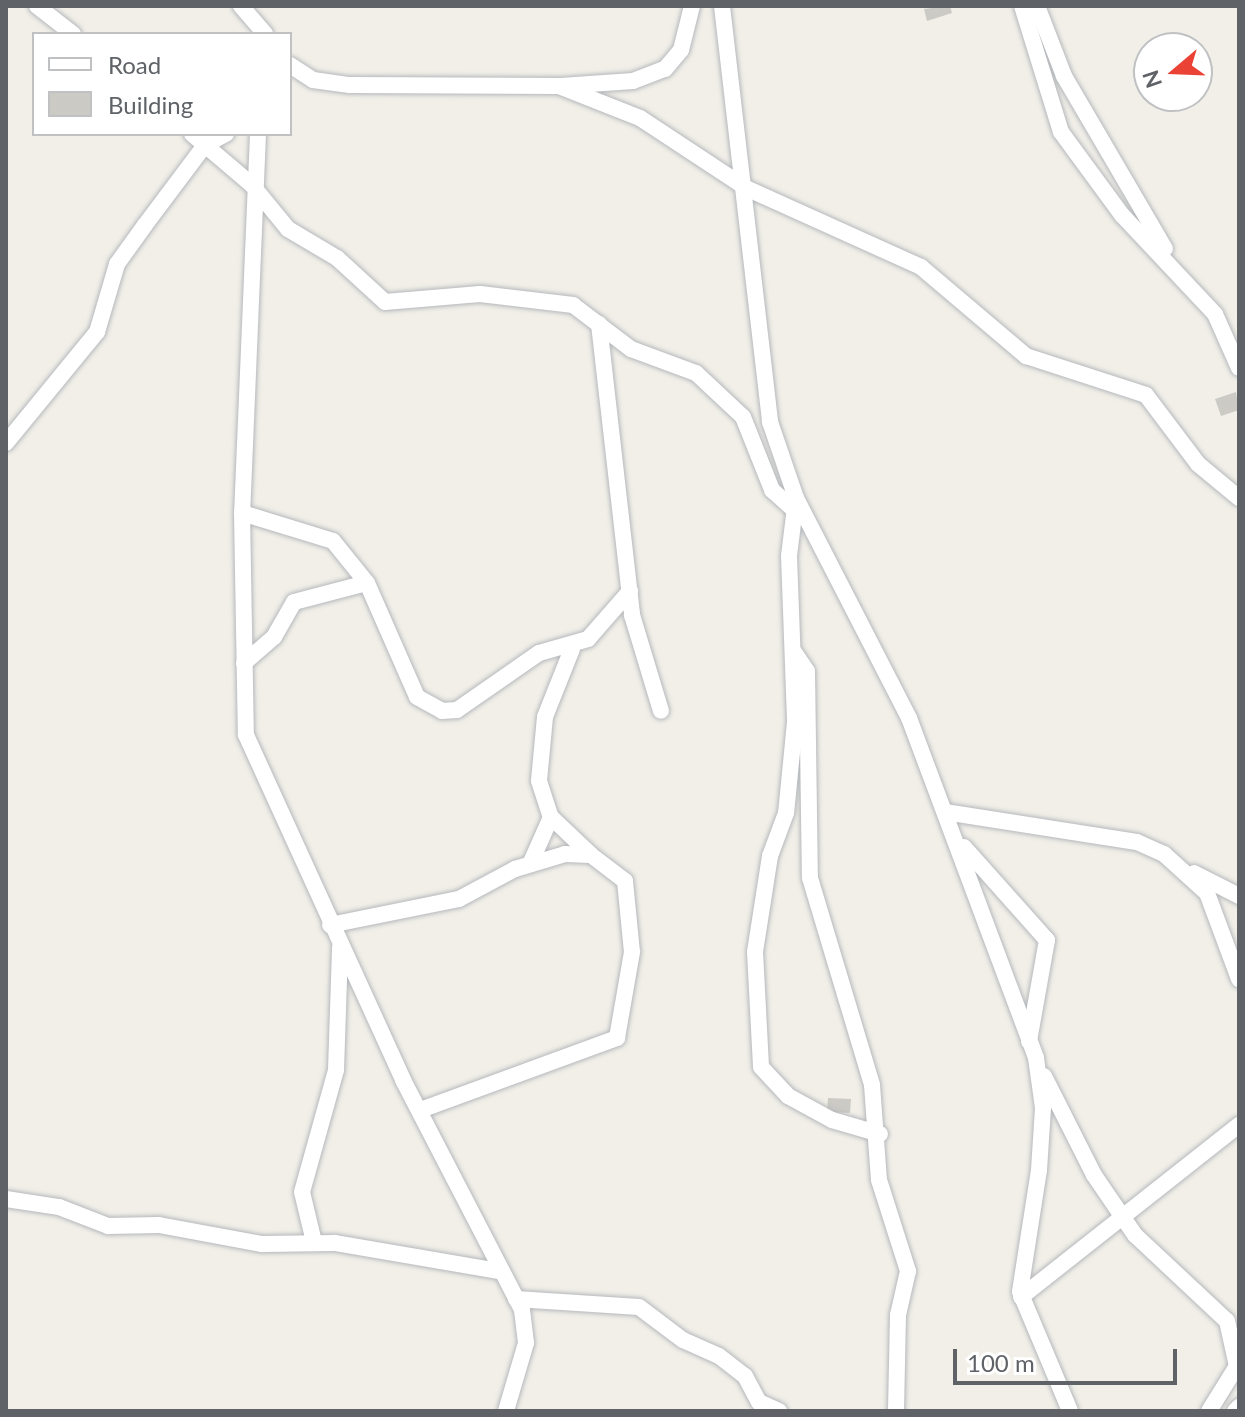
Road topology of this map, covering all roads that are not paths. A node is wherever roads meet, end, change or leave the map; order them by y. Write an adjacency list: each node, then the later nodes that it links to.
1 (37, 6): 8 (street)
2 (241, 6): 7 (street)
3 (692, 6): 10 (street)
4 (722, 6): 14 (street)
5 (1022, 6): 15 (street)
6 (1037, 6): 15 (street)
7 (253, 20)
8 (70, 32)
9 (292, 66): 10 (street)
10 (559, 86): 14 (street)
11 (258, 136): 13 (street)
12 (198, 140): 13 (street); 18 (street)
13 (252, 185): 16 (street); 21 (street)
14 (746, 188): 19 (street); 20 (street)
15 (1172, 261): 17 (street)
16 (599, 324): 20 (street); 23 (street)
17 (1239, 368)
18 (6, 443)
19 (1239, 498)
20 (795, 503): 25 (street); 28 (street)
21 (242, 513): 22 (street); 26 (street)
22 (367, 583): 24 (street); 26 (street)
23 (630, 591): 24 (street); 27 (street)
24 (572, 649): 29 (street)
25 (794, 652): 42 (street); 42 (street)
26 (244, 663): 35 (street)
27 (661, 711)
28 (945, 812): 30 (street); 33 (street)
29 (551, 817): 31 (street); 32 (street)
30 (955, 837): 38 (street); 38 (street)
31 (591, 855): 32 (street); 40 (street)
32 (530, 863): 35 (street)
33 (1184, 868): 34 (street); 37 (street)
34 (1239, 896)
35 (330, 925): 36 (street)
36 (340, 945): 40 (street); 45 (street)
37 (1239, 979)
38 (1029, 1041): 39 (street)
39 (1036, 1058): 44 (street); 47 (street)
40 (420, 1110): 46 (street)
41 (1239, 1125): 44 (street)
42 (880, 1134): 51 (street)
43 (6, 1199): 45 (street)
44 (1123, 1216): 47 (street); 53 (street)
45 (314, 1242): 46 (street)
46 (499, 1271): 48 (street)
47 (1021, 1297): 52 (street)
48 (516, 1299): 49 (street); 50 (street)
49 (506, 1411)
50 (779, 1411)
51 (896, 1411)
52 (1070, 1411)
53 (1209, 1411)

